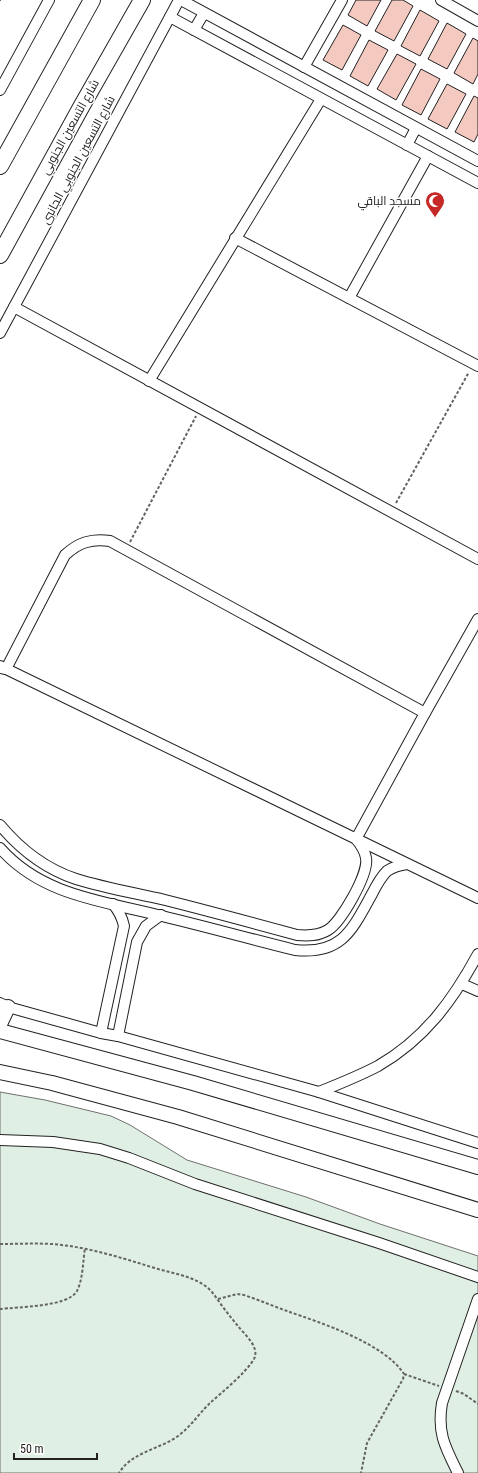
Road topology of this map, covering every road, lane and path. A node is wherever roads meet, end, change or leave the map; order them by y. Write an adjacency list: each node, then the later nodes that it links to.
1 (49, 0): 12 (street)
2 (92, 0): 18 (main road)
3 (142, 0): 21 (main road, شارع التسعين الجنوبي)
4 (180, 0): 7 (street); 8 (street, شارع التسعين الجنوبي الجانبى)
5 (342, 0): 11 (street)
6 (441, 0): 9 (street)
7 (204, 13): 10 (street); 11 (street)
8 (170, 17): 10 (street); 23 (street, شارع التسعين الجنوبي الجانبى)
9 (478, 21)
10 (194, 30): 13 (street)
11 (304, 67): 14 (street)
12 (0, 90)
13 (321, 99): 15 (street); 20 (street)
14 (416, 128): 15 (street); 17 (street)
15 (407, 145): 16 (street)
16 (428, 156): 19 (street); 22 (street)
17 (478, 161)
18 (0, 166)
19 (478, 183)
20 (235, 238): 22 (street); 26 (street)
21 (0, 255)
22 (349, 298): 25 (street)
23 (14, 307): 24 (street, شارع التسعين الجنوبي الجانبى); 26 (street)
24 (0, 333)
25 (476, 365): 28 (path)
26 (149, 381): 27 (street)
27 (200, 408): 28 (street); 29 (path)
28 (391, 512): 30 (street)
29 (126, 550): 32 (street); 33 (street)
30 (478, 559)
31 (478, 619): 33 (street)
32 (2, 667): 35 (street)
33 (424, 713): 35 (street)
34 (0, 825): 35 (street)
35 (356, 839): 37 (street)
36 (0, 848): 39 (street)
37 (407, 864): 38 (street); 40 (street)
38 (478, 898)
39 (113, 904): 40 (street); 47 (street)
40 (161, 915): 48 (street)
41 (478, 954): 42 (street)
42 (462, 984): 43 (street); 50 (street)
43 (478, 991)
44 (4, 1005): 45 (street); 47 (street)
45 (0, 1024)
46 (0, 1031): 53 (street)
47 (101, 1033): 48 (street)
48 (118, 1036): 50 (street)
49 (0, 1072): 54 (street)
50 (319, 1092): 52 (street)
51 (0, 1140): 57 (street)
52 (478, 1143)
53 (478, 1167)
54 (478, 1210)
55 (0, 1244): 56 (path)
56 (85, 1248): 58 (path); 60 (path)
57 (478, 1277)
58 (217, 1299): 61 (path); 62 (path)
59 (478, 1299): 63 (street)
60 (0, 1309)
61 (119, 1473)
62 (361, 1473)
63 (458, 1473)

